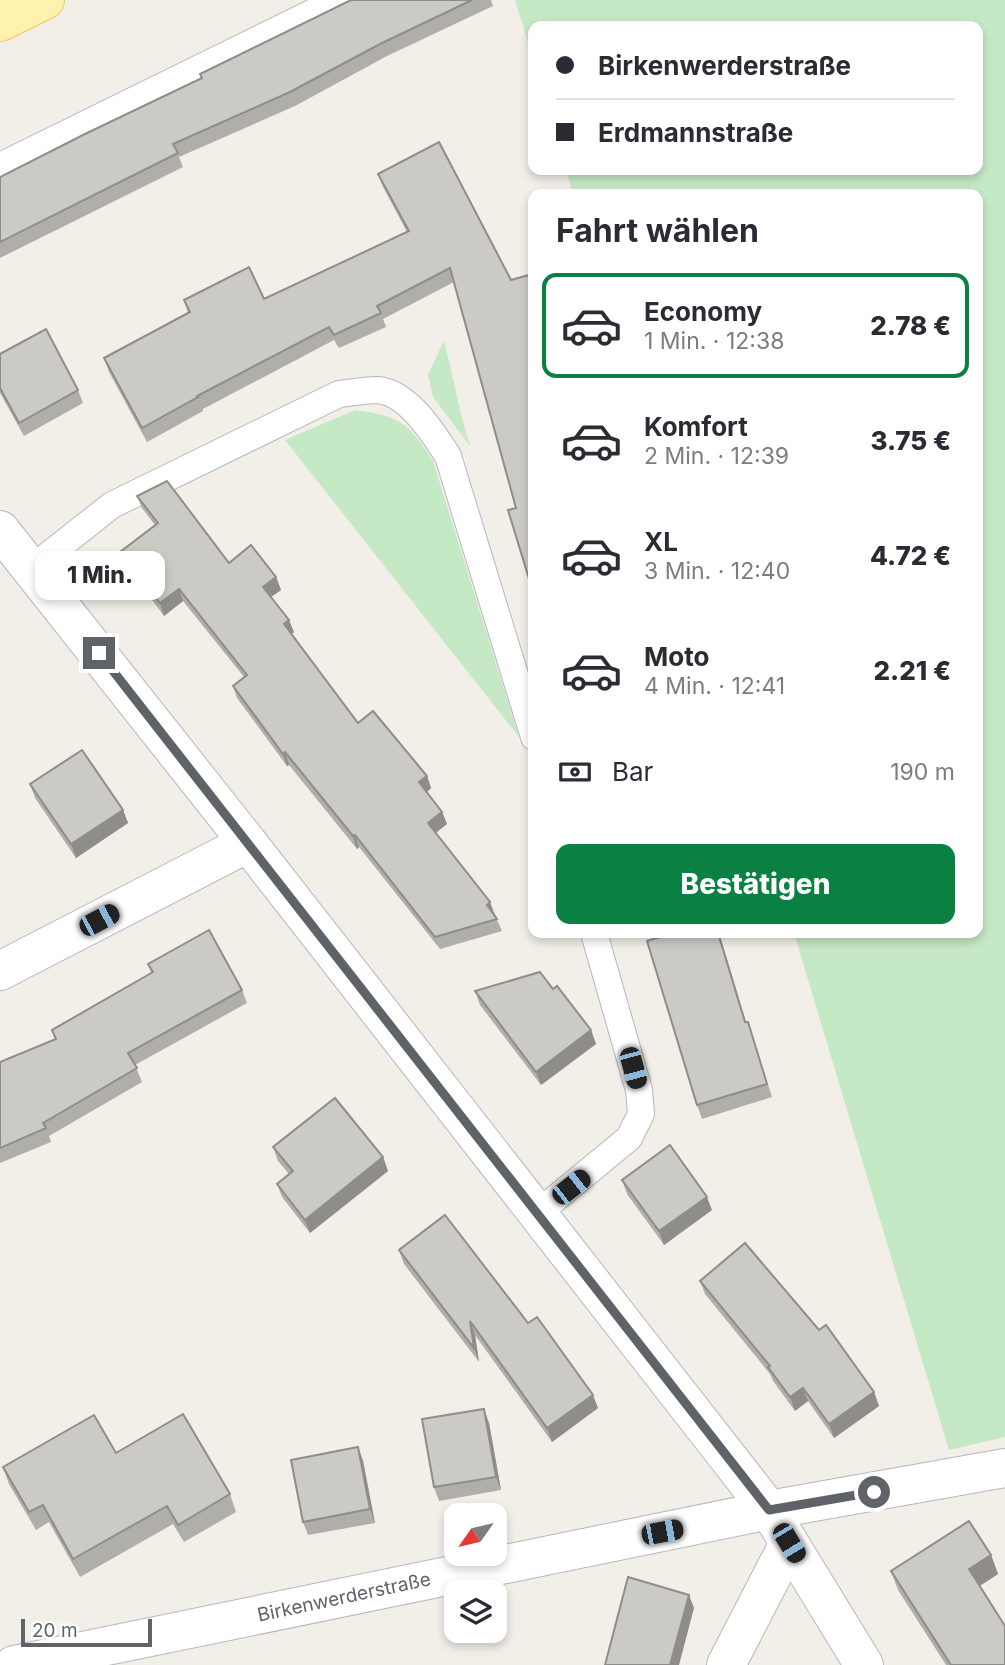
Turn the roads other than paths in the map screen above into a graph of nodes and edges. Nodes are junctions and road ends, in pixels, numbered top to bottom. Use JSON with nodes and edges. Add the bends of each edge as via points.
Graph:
{"nodes":[{"id":1,"x":338,"y":0,"type":"edge"},
{"id":2,"x":40,"y":1,"type":"edge"},
{"id":3,"x":0,"y":22,"type":"edge"},
{"id":4,"x":0,"y":166,"type":"edge"},
{"id":5,"x":0,"y":530,"type":"edge"},
{"id":6,"x":32,"y":568,"type":"junction"},
{"id":7,"x":528,"y":717,"type":"edge"},
{"id":8,"x":248,"y":843,"type":"junction"},
{"id":9,"x":595,"y":938,"type":"edge"},
{"id":10,"x":0,"y":971,"type":"edge"},
{"id":11,"x":538,"y":1213,"type":"junction"},
{"id":12,"x":1005,"y":1468,"type":"edge"},
{"id":13,"x":769,"y":1510,"type":"junction"},
{"id":14,"x":789,"y":1543,"type":"junction"},
{"id":15,"x":14,"y":1665,"type":"edge"},
{"id":16,"x":726,"y":1665,"type":"edge"},
{"id":17,"x":864,"y":1665,"type":"edge"}],
"edges":[{"from":1,"to":4,"type":"lane"},
{"from":2,"to":3,"type":"main road"},
{"from":5,"to":6,"type":"street"},
{"from":6,"to":7,"type":"lane","via":[[113,505],[339,394],[380,390],[409,404],[448,456]]},
{"from":6,"to":8,"type":"street"},
{"from":8,"to":10,"type":"street"},
{"from":8,"to":11,"type":"street"},
{"from":9,"to":11,"type":"lane","via":[[639,1090],[641,1114],[629,1138]]},
{"from":11,"to":13,"type":"street"},
{"from":12,"to":13,"type":"street","name":"Birkenwerderstraße"},
{"from":13,"to":14,"type":"street"},
{"from":13,"to":15,"type":"street","name":"Birkenwerderstraße"},
{"from":14,"to":16,"type":"street"},
{"from":14,"to":17,"type":"street"}]}
